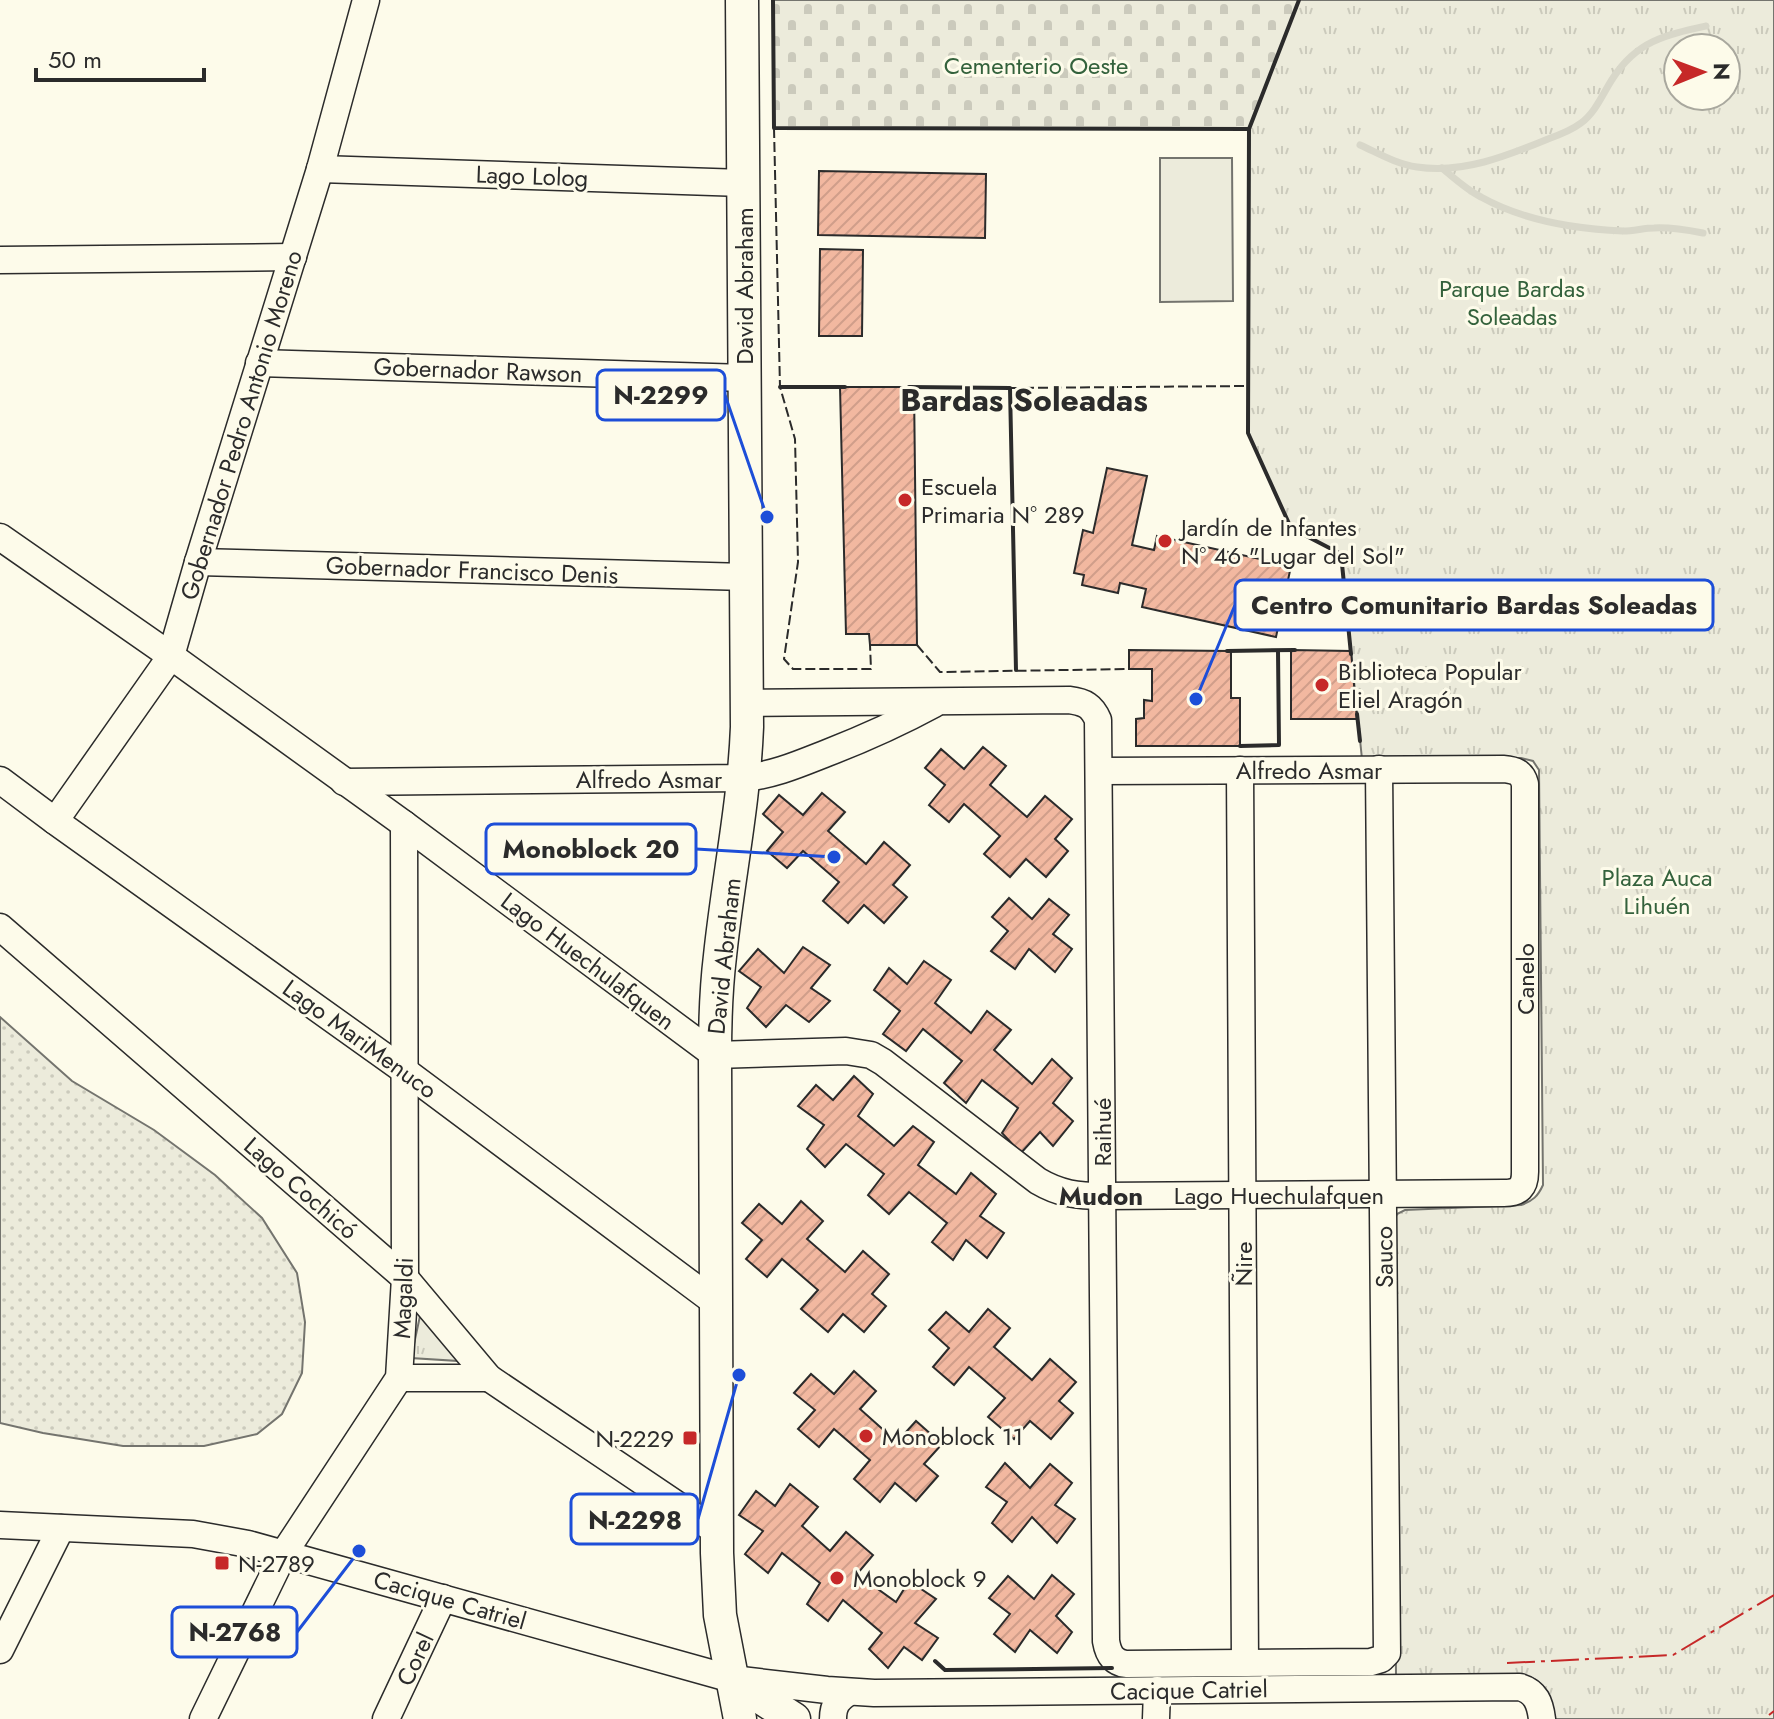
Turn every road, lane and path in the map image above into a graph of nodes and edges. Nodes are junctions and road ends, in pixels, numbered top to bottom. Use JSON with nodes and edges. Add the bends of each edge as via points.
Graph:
{"nodes":[{"id":1,"x":366,"y":0,"type":"edge"},
{"id":2,"x":742,"y":0,"type":"edge"},
{"id":3,"x":320,"y":169,"type":"junction"},
{"id":4,"x":743,"y":183,"type":"junction"},
{"id":5,"x":293,"y":257,"type":"junction"},
{"id":6,"x":0,"y":260,"type":"edge"},
{"id":7,"x":259,"y":363,"type":"junction"},
{"id":8,"x":745,"y":378,"type":"junction"},
{"id":9,"x":0,"y":537,"type":"edge"},
{"id":10,"x":198,"y":562,"type":"junction"},
{"id":11,"x":746,"y":577,"type":"junction"},
{"id":12,"x":171,"y":656,"type":"junction"},
{"id":13,"x":938,"y":702,"type":"junction"},
{"id":14,"x":747,"y":703,"type":"junction"},
{"id":15,"x":1089,"y":705,"type":"joint"},
{"id":16,"x":1379,"y":769,"type":"junction"},
{"id":17,"x":1240,"y":770,"type":"junction"},
{"id":18,"x":1099,"y":771,"type":"junction"},
{"id":19,"x":1519,"y":772,"type":"joint"},
{"id":20,"x":744,"y":778,"type":"junction"},
{"id":21,"x":0,"y":780,"type":"edge"},
{"id":22,"x":344,"y":782,"type":"junction"},
{"id":23,"x":55,"y":821,"type":"junction"},
{"id":24,"x":404,"y":824,"type":"junction"},
{"id":25,"x":0,"y":927,"type":"edge"},
{"id":26,"x":715,"y":1055,"type":"junction"},
{"id":27,"x":405,"y":1071,"type":"junction"},
{"id":28,"x":1522,"y":1187,"type":"joint"},
{"id":29,"x":1383,"y":1194,"type":"junction"},
{"id":30,"x":1242,"y":1195,"type":"junction"},
{"id":31,"x":1103,"y":1196,"type":"junction"},
{"id":32,"x":405,"y":1278,"type":"junction"},
{"id":33,"x":716,"y":1303,"type":"junction"},
{"id":34,"x":399,"y":1378,"type":"junction"},
{"id":35,"x":489,"y":1378,"type":"junction"},
{"id":36,"x":0,"y":1525,"type":"edge"},
{"id":37,"x":61,"y":1528,"type":"junction"},
{"id":38,"x":716,"y":1531,"type":"junction"},
{"id":39,"x":284,"y":1553,"type":"junction"},
{"id":40,"x":443,"y":1598,"type":"junction"},
{"id":41,"x":0,"y":1650,"type":"edge"},
{"id":42,"x":1245,"y":1663,"type":"junction"},
{"id":43,"x":732,"y":1679,"type":"junction"},
{"id":44,"x":1157,"y":1690,"type":"junction"},
{"id":45,"x":849,"y":1692,"type":"junction"},
{"id":46,"x":203,"y":1719,"type":"edge"},
{"id":47,"x":386,"y":1719,"type":"edge"},
{"id":48,"x":740,"y":1719,"type":"edge"},
{"id":49,"x":794,"y":1719,"type":"edge"},
{"id":50,"x":833,"y":1719,"type":"edge"},
{"id":51,"x":1156,"y":1719,"type":"edge"},
{"id":52,"x":1542,"y":1719,"type":"edge"}],
"edges":[{"from":1,"to":3,"type":"street","name":"Gobernador Pedro Antonio Moreno"},
{"from":2,"to":4,"type":"main road","name":"David Abraham"},
{"from":3,"to":4,"type":"street","name":"Lago Lolog"},
{"from":3,"to":5,"type":"street","name":"Gobernador Pedro Antonio Moreno"},
{"from":4,"to":8,"type":"main road","name":"David Abraham"},
{"from":5,"to":6,"type":"street"},
{"from":5,"to":7,"type":"street","name":"Gobernador Pedro Antonio Moreno"},
{"from":7,"to":8,"type":"street","name":"Gobernador Rawson"},
{"from":7,"to":10,"type":"street","name":"Gobernador Pedro Antonio Moreno"},
{"from":8,"to":11,"type":"main road","name":"David Abraham"},
{"from":9,"to":12,"type":"street","name":"Lago Huechulafquen"},
{"from":10,"to":11,"type":"street","name":"Gobernador Francisco Denis"},
{"from":10,"to":12,"type":"street","name":"Gobernador Pedro Antonio Moreno"},
{"from":11,"to":14,"type":"main road","name":"David Abraham"},
{"from":12,"to":22,"type":"street","name":"Lago Huechulafquen"},
{"from":12,"to":23,"type":"street","name":"Gobernador Pedro Antonio Moreno"},
{"from":13,"to":14,"type":"street","name":"Alfredo Asmar"},
{"from":13,"to":15,"type":"street","name":"Alfredo Asmar","via":[[1069,700]]},
{"from":13,"to":20,"type":"street","name":"Alfredo Asmar","via":[[783,770]]},
{"from":14,"to":20,"type":"main road","name":"David Abraham"},
{"from":15,"to":18,"type":"street","name":"Raihué","via":[[1098,720]]},
{"from":16,"to":17,"type":"street","name":"Alfredo Asmar"},
{"from":16,"to":19,"type":"street","name":"Alfredo Asmar"},
{"from":16,"to":29,"type":"street","name":"Sauco"},
{"from":17,"to":18,"type":"street","name":"Alfredo Asmar"},
{"from":17,"to":30,"type":"street","name":"Ñire"},
{"from":18,"to":31,"type":"street","name":"Raihué"},
{"from":19,"to":28,"type":"street","name":"Canelo","via":[[1525,784]]},
{"from":20,"to":22,"type":"street","name":"Alfredo Asmar"},
{"from":20,"to":26,"type":"main road","name":"David Abraham","via":[[720,954]]},
{"from":21,"to":23,"type":"street","name":"Lago MariMenuco"},
{"from":22,"to":24,"type":"street","name":"Lago Huechulafquen"},
{"from":23,"to":27,"type":"street","name":"Lago MariMenuco"},
{"from":24,"to":26,"type":"street","name":"Lago Huechulafquen"},
{"from":24,"to":27,"type":"street","name":"Magaldi"},
{"from":25,"to":32,"type":"street","name":"Lago Cochicó"},
{"from":26,"to":31,"type":"street","name":"Lago Huechulafquen","via":[[871,1055],[1038,1181],[1068,1194]]},
{"from":26,"to":33,"type":"main road","name":"David Abraham"},
{"from":27,"to":32,"type":"street","name":"Magaldi"},
{"from":27,"to":33,"type":"street","name":"Lago MariMenuco"},
{"from":28,"to":29,"type":"street","name":"Lago Huechulafquen","via":[[1512,1193]]},
{"from":29,"to":30,"type":"street","name":"Lago Huechulafquen"},
{"from":29,"to":42,"type":"street","name":"Sauco","via":[[1387,1653],[1371,1662]]},
{"from":30,"to":31,"type":"street","name":"Lago Huechulafquen"},
{"from":30,"to":42,"type":"street","name":"Ñire"},
{"from":31,"to":42,"type":"street","name":"Raihué","via":[[1109,1653],[1126,1664]]},
{"from":32,"to":34,"type":"street","name":"Magaldi"},
{"from":32,"to":35,"type":"street","name":"Lago Cochicó"},
{"from":33,"to":38,"type":"main road","name":"David Abraham"},
{"from":34,"to":35,"type":"street"},
{"from":34,"to":39,"type":"street","name":"Magaldi"},
{"from":35,"to":38,"type":"street","name":"Lago Cochicó"},
{"from":36,"to":37,"type":"street","name":"Cacique Catriel"},
{"from":37,"to":39,"type":"street","name":"Cacique Catriel","via":[[193,1534]]},
{"from":37,"to":41,"type":"street"},
{"from":38,"to":43,"type":"main road","name":"David Abraham","via":[[720,1615]]},
{"from":39,"to":40,"type":"street","name":"Cacique Catriel"},
{"from":39,"to":46,"type":"street","name":"Magaldi"},
{"from":40,"to":43,"type":"street","name":"Cacique Catriel"},
{"from":40,"to":47,"type":"street","name":"Corel"},
{"from":43,"to":45,"type":"street","name":"Cacique Catriel"},
{"from":43,"to":48,"type":"main road","name":"David Abraham"},
{"from":43,"to":49,"type":"main road"},
{"from":44,"to":45,"type":"street","name":"Cacique Catriel"},
{"from":44,"to":51,"type":"street"},
{"from":44,"to":52,"type":"street","name":"Cacique Catriel","via":[[1520,1687],[1534,1694]]},
{"from":45,"to":50,"type":"street","via":[[836,1703]]}]}
